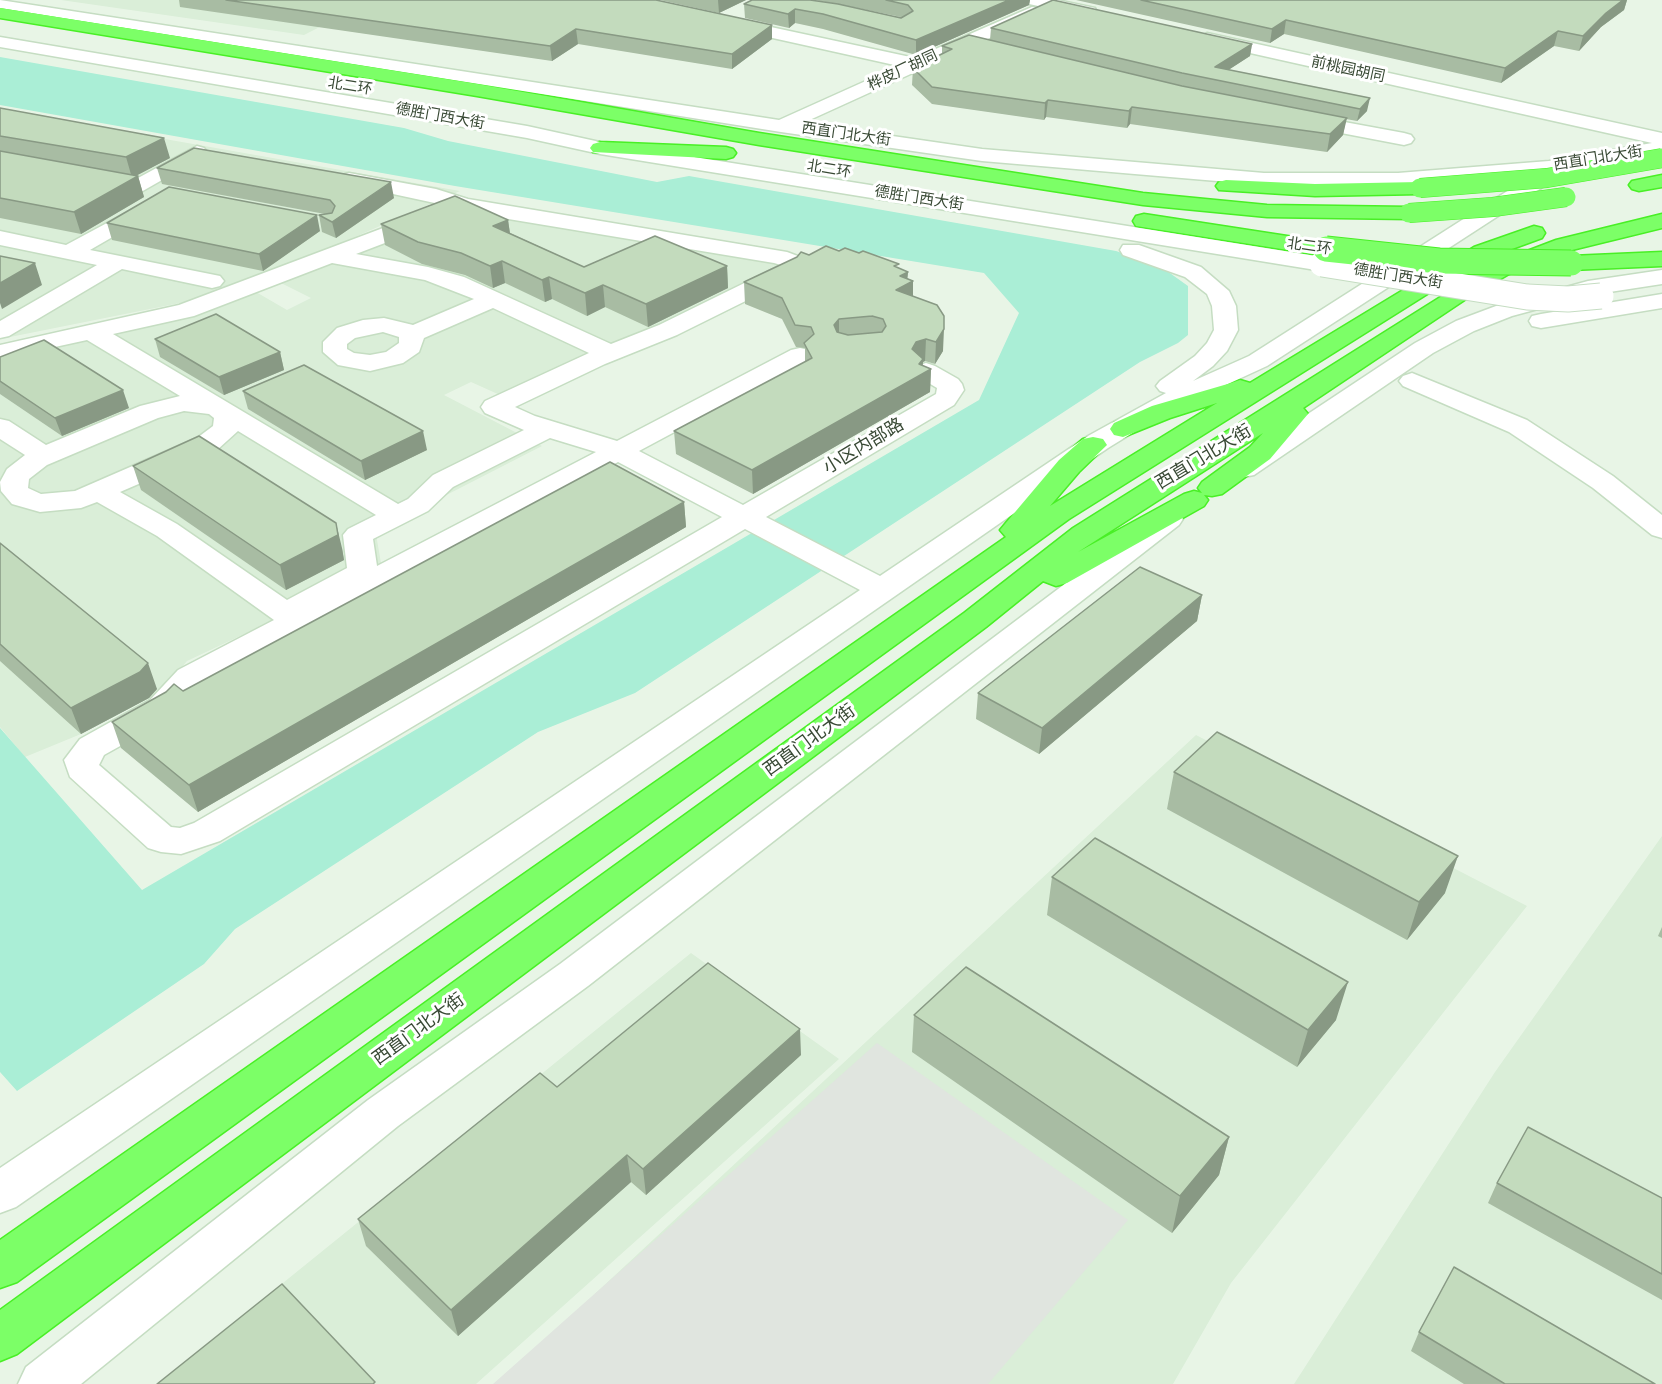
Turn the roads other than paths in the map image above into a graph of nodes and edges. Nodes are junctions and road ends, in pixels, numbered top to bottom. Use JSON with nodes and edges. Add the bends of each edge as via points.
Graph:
{"nodes":[{"id":1,"x":1048,"y":1,"type":"edge"},
{"id":2,"x":0,"y":3,"type":"edge"},
{"id":3,"x":742,"y":11,"type":"dead end"},
{"id":4,"x":0,"y":13,"type":"edge"},
{"id":5,"x":1108,"y":17,"type":"edge"},
{"id":6,"x":124,"y":22,"type":"junction"},
{"id":7,"x":0,"y":29,"type":"edge"},
{"id":8,"x":1189,"y":34,"type":"edge"},
{"id":9,"x":0,"y":42,"type":"edge"},
{"id":10,"x":966,"y":42,"type":"junction"},
{"id":11,"x":205,"y":46,"type":"junction"},
{"id":12,"x":1000,"y":50,"type":"edge"},
{"id":13,"x":917,"y":64,"type":"junction"},
{"id":14,"x":330,"y":67,"type":"junction"},
{"id":15,"x":483,"y":78,"type":"junction"},
{"id":16,"x":1285,"y":117,"type":"edge"},
{"id":17,"x":781,"y":126,"type":"junction"},
{"id":18,"x":1404,"y":139,"type":"dead end"},
{"id":19,"x":1662,"y":139,"type":"edge"},
{"id":20,"x":759,"y":140,"type":"junction"},
{"id":21,"x":1662,"y":147,"type":"edge"},
{"id":22,"x":600,"y":148,"type":"junction"},
{"id":23,"x":726,"y":153,"type":"junction"},
{"id":24,"x":220,"y":156,"type":"edge"},
{"id":25,"x":1662,"y":158,"type":"edge"},
{"id":26,"x":677,"y":160,"type":"junction"},
{"id":27,"x":1561,"y":166,"type":"junction"},
{"id":28,"x":333,"y":176,"type":"edge"},
{"id":29,"x":1662,"y":181,"type":"edge"},
{"id":30,"x":111,"y":184,"type":"edge"},
{"id":31,"x":1629,"y":187,"type":"dead end"},
{"id":32,"x":134,"y":188,"type":"junction"},
{"id":33,"x":1589,"y":193,"type":"dead end"},
{"id":34,"x":1662,"y":204,"type":"edge"},
{"id":35,"x":464,"y":205,"type":"junction"},
{"id":36,"x":1662,"y":221,"type":"edge"},
{"id":37,"x":0,"y":238,"type":"edge"},
{"id":38,"x":70,"y":252,"type":"junction"},
{"id":39,"x":330,"y":256,"type":"junction"},
{"id":40,"x":1324,"y":257,"type":"junction"},
{"id":41,"x":1662,"y":259,"type":"edge"},
{"id":42,"x":118,"y":262,"type":"junction"},
{"id":43,"x":1662,"y":277,"type":"edge"},
{"id":44,"x":212,"y":282,"type":"dead end"},
{"id":45,"x":1662,"y":288,"type":"edge"},
{"id":46,"x":487,"y":295,"type":"junction"},
{"id":47,"x":1662,"y":301,"type":"edge"},
{"id":48,"x":405,"y":331,"type":"junction"},
{"id":49,"x":93,"y":333,"type":"junction"},
{"id":50,"x":1,"y":336,"type":"edge"},
{"id":51,"x":609,"y":353,"type":"junction"},
{"id":52,"x":800,"y":355,"type":"edge"},
{"id":53,"x":926,"y":371,"type":"edge"},
{"id":54,"x":1284,"y":374,"type":"junction"},
{"id":55,"x":1328,"y":381,"type":"junction"},
{"id":56,"x":1412,"y":381,"type":"junction"},
{"id":57,"x":231,"y":404,"type":"junction"},
{"id":58,"x":0,"y":426,"type":"edge"},
{"id":59,"x":548,"y":429,"type":"junction"},
{"id":60,"x":1123,"y":429,"type":"junction"},
{"id":61,"x":1093,"y":445,"type":"junction"},
{"id":62,"x":1277,"y":448,"type":"junction"},
{"id":63,"x":618,"y":451,"type":"junction"},
{"id":64,"x":44,"y":456,"type":"junction"},
{"id":65,"x":99,"y":492,"type":"junction"},
{"id":66,"x":1203,"y":494,"type":"junction"},
{"id":67,"x":397,"y":516,"type":"junction"},
{"id":68,"x":745,"y":518,"type":"junction"},
{"id":69,"x":1662,"y":529,"type":"edge"},
{"id":70,"x":967,"y":577,"type":"junction"},
{"id":71,"x":882,"y":589,"type":"junction"},
{"id":72,"x":975,"y":620,"type":"junction"},
{"id":73,"x":0,"y":1193,"type":"edge"},
{"id":74,"x":0,"y":1267,"type":"edge"},
{"id":75,"x":0,"y":1338,"type":"edge"},
{"id":76,"x":43,"y":1384,"type":"edge"}],
"edges":[{"from":1,"to":5,"type":"street"},
{"from":1,"to":10,"type":"street","name":"桦皮厂胡同"},
{"from":2,"to":6,"type":"street"},
{"from":3,"to":13,"type":"street","via":[[716,20]]},
{"from":4,"to":11,"type":"highway","name":"北二环"},
{"from":6,"to":11,"type":"highway"},
{"from":6,"to":15,"type":"street"},
{"from":7,"to":23,"type":"highway","name":"北二环"},
{"from":8,"to":19,"type":"street","name":"前桃园胡同"},
{"from":9,"to":22,"type":"street","name":"德胜门西大街","via":[[516,130]]},
{"from":10,"to":12,"type":"street"},
{"from":10,"to":13,"type":"street","name":"桦皮厂胡同"},
{"from":11,"to":14,"type":"highway","name":"北二环"},
{"from":13,"to":17,"type":"street","name":"桦皮厂胡同"},
{"from":14,"to":15,"type":"highway"},
{"from":14,"to":20,"type":"highway","name":"北二环"},
{"from":15,"to":17,"type":"street"},
{"from":16,"to":18,"type":"street"},
{"from":17,"to":27,"type":"street","name":"西直门北大街","via":[[1032,160],[1243,178],[1398,179]]},
{"from":20,"to":25,"type":"highway","bridge":true,"via":[[826,141],[953,161],[1181,184],[1315,190],[1420,188],[1547,178]]},
{"from":20,"to":33,"type":"highway","name":"北二环","bridge":true,"via":[[1190,205],[1296,213],[1409,213],[1493,207]]},
{"from":21,"to":27,"type":"street","name":"西直门北大街"},
{"from":22,"to":23,"type":"highway"},
{"from":22,"to":26,"type":"street","name":"德胜门西大街"},
{"from":23,"to":40,"type":"highway","name":"北二环"},
{"from":24,"to":32,"type":"street","via":[[198,152]]},
{"from":26,"to":40,"type":"street","name":"德胜门西大街"},
{"from":26,"to":61,"type":"street","via":[[682,168],[700,176],[1125,248],[1174,264],[1203,279],[1217,291],[1225,310],[1226,330],[1218,346],[1204,361],[1125,417]]},
{"from":27,"to":60,"type":"street","via":[[1258,361],[1166,402]]},
{"from":28,"to":35,"type":"street","via":[[436,195]]},
{"from":29,"to":31,"type":"highway"},
{"from":30,"to":32,"type":"street"},
{"from":32,"to":38,"type":"street","via":[[169,194]]},
{"from":34,"to":54,"type":"highway","name":"西直门北大街","via":[[1556,226],[1482,252]]},
{"from":35,"to":39,"type":"street"},
{"from":35,"to":51,"type":"street","via":[[779,257],[795,264],[671,329]]},
{"from":36,"to":55,"type":"highway","name":"西直门北大街","via":[[1564,245],[1501,269]]},
{"from":37,"to":38,"type":"street"},
{"from":38,"to":42,"type":"street"},
{"from":39,"to":46,"type":"street","via":[[437,276]]},
{"from":39,"to":49,"type":"street","via":[[186,311]]},
{"from":40,"to":41,"type":"highway","name":"北二环","bridge":true,"via":[[1571,264]]},
{"from":40,"to":45,"type":"street","name":"德胜门西大街","bridge":true,"via":[[1527,297],[1562,299]]},
{"from":42,"to":44,"type":"street"},
{"from":42,"to":50,"type":"street"},
{"from":43,"to":62,"type":"street","name":"西直门北大街","via":[[1588,288],[1465,326],[1424,348]]},
{"from":46,"to":48,"type":"street"},
{"from":46,"to":51,"type":"street"},
{"from":47,"to":56,"type":"street","via":[[1555,317],[1505,332],[1458,350]]},
{"from":48,"to":48,"type":"street","via":[[370,326],[346,333],[334,346],[330,362],[367,363],[394,358],[413,342]]},
{"from":49,"to":50,"type":"street"},
{"from":49,"to":57,"type":"street"},
{"from":51,"to":59,"type":"street","via":[[494,407]]},
{"from":52,"to":63,"type":"street"},
{"from":53,"to":68,"type":"street","name":"小区内部路","via":[[948,383],[948,396]]},
{"from":54,"to":60,"type":"highway","via":[[1161,412]]},
{"from":54,"to":70,"type":"highway","name":"西直门北大街","via":[[1087,495]]},
{"from":55,"to":66,"type":"highway","via":[[1271,443]]},
{"from":55,"to":72,"type":"highway","name":"西直门北大街","via":[[1083,534]]},
{"from":56,"to":62,"type":"street","via":[[1349,423]]},
{"from":56,"to":69,"type":"street","via":[[1518,426],[1603,482]]},
{"from":57,"to":64,"type":"street","via":[[164,407]]},
{"from":57,"to":65,"type":"street","via":[[228,425],[214,441]]},
{"from":57,"to":67,"type":"street"},
{"from":58,"to":64,"type":"street"},
{"from":59,"to":63,"type":"street"},
{"from":59,"to":67,"type":"street","via":[[443,482]]},
{"from":60,"to":61,"type":"street"},
{"from":61,"to":70,"type":"highway","via":[[1059,477],[1001,546]]},
{"from":61,"to":71,"type":"street"},
{"from":62,"to":66,"type":"street","name":"西直门北大街"},
{"from":63,"to":68,"type":"street"},
{"from":63,"to":68,"type":"street","via":[[190,677],[162,708],[92,747],[82,758],[81,766],[158,837],[173,842],[190,839],[219,826]]},
{"from":64,"to":65,"type":"street","via":[[26,465],[15,477],[14,489],[19,496],[40,503],[57,503]]},
{"from":65,"to":67,"type":"street","via":[[168,530],[285,613],[363,572],[358,536]]},
{"from":66,"to":72,"type":"highway"},
{"from":66,"to":76,"type":"street","name":"西直门北大街","via":[[574,975],[383,1113]]},
{"from":68,"to":71,"type":"street"},
{"from":70,"to":74,"type":"highway","name":"西直门北大街"},
{"from":71,"to":73,"type":"street"},
{"from":72,"to":75,"type":"highway","name":"西直门北大街"}]}
